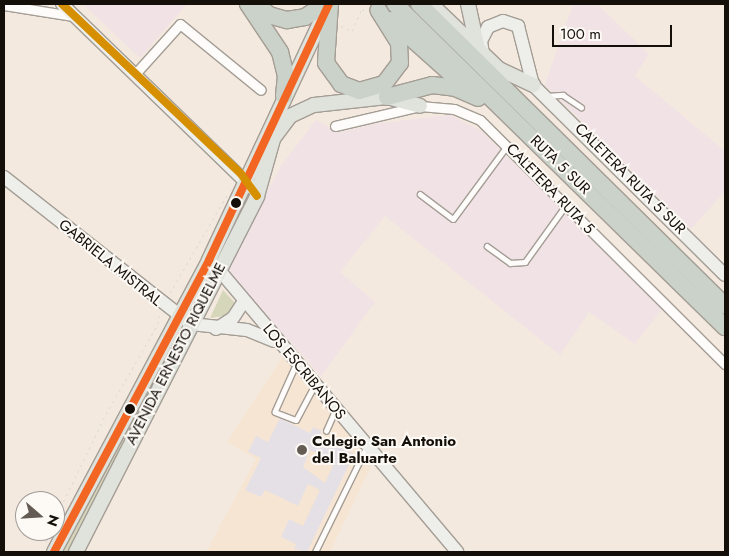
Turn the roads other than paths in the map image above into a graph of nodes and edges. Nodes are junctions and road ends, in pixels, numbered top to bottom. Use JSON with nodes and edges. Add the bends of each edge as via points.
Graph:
{"nodes":[{"id":1,"x":248,"y":4,"type":"edge"},
{"id":2,"x":256,"y":4,"type":"edge"},
{"id":3,"x":325,"y":4,"type":"edge"},
{"id":4,"x":330,"y":4,"type":"edge"},
{"id":5,"x":419,"y":4,"type":"edge"},
{"id":6,"x":431,"y":4,"type":"edge"},
{"id":7,"x":468,"y":4,"type":"edge"},
{"id":8,"x":4,"y":5,"type":"edge"},
{"id":9,"x":396,"y":5,"type":"edge"},
{"id":10,"x":375,"y":7,"type":"edge"},
{"id":11,"x":67,"y":8,"type":"edge"},
{"id":12,"x":412,"y":37,"type":"junction"},
{"id":13,"x":483,"y":54,"type":"junction"},
{"id":14,"x":499,"y":69,"type":"junction"},
{"id":15,"x":135,"y":74,"type":"junction"},
{"id":16,"x":533,"y":85,"type":"junction"},
{"id":17,"x":261,"y":90,"type":"dead end"},
{"id":18,"x":284,"y":96,"type":"junction"},
{"id":19,"x":547,"y":96,"type":"junction"},
{"id":20,"x":386,"y":97,"type":"junction"},
{"id":21,"x":478,"y":98,"type":"junction"},
{"id":22,"x":420,"y":106,"type":"junction"},
{"id":23,"x":581,"y":107,"type":"dead end"},
{"id":24,"x":335,"y":126,"type":"dead end"},
{"id":25,"x":527,"y":132,"type":"junction"},
{"id":26,"x":272,"y":141,"type":"junction"},
{"id":27,"x":507,"y":145,"type":"junction"},
{"id":28,"x":4,"y":177,"type":"edge"},
{"id":29,"x":247,"y":182,"type":"junction"},
{"id":30,"x":420,"y":194,"type":"dead end"},
{"id":31,"x":257,"y":196,"type":"junction"},
{"id":32,"x":566,"y":205,"type":"junction"},
{"id":33,"x":487,"y":246,"type":"dead end"},
{"id":34,"x":214,"y":265,"type":"junction"},
{"id":35,"x":692,"y":274,"type":"junction"},
{"id":36,"x":725,"y":274,"type":"edge"},
{"id":37,"x":244,"y":301,"type":"junction"},
{"id":38,"x":725,"y":306,"type":"edge"},
{"id":39,"x":178,"y":316,"type":"junction"},
{"id":40,"x":191,"y":324,"type":"junction"},
{"id":41,"x":725,"y":327,"type":"edge"},
{"id":42,"x":216,"y":329,"type":"junction"},
{"id":43,"x":282,"y":347,"type":"junction"},
{"id":44,"x":725,"y":364,"type":"edge"},
{"id":45,"x":296,"y":365,"type":"junction"},
{"id":46,"x":314,"y":386,"type":"junction"},
{"id":47,"x":336,"y":410,"type":"junction"},
{"id":48,"x":326,"y":431,"type":"dead end"},
{"id":49,"x":366,"y":447,"type":"junction"},
{"id":50,"x":49,"y":549,"type":"edge"},
{"id":51,"x":76,"y":552,"type":"edge"},
{"id":52,"x":315,"y":552,"type":"edge"},
{"id":53,"x":457,"y":552,"type":"edge"}],
"edges":[{"from":1,"to":18,"type":"highway","via":[[280,52],[286,76]]},
{"from":2,"to":3,"type":"highway","via":[[269,15],[294,20]]},
{"from":4,"to":10,"type":"highway","via":[[326,63],[341,84],[359,91],[384,84],[400,63],[399,43]]},
{"from":4,"to":18,"type":"main road","name":"AVENIDA ERNESTO RIQUELME"},
{"from":5,"to":35,"type":"highway","name":"RUTA 5 SUR"},
{"from":6,"to":13,"type":"main road"},
{"from":7,"to":13,"type":"main road","via":[[470,28]]},
{"from":8,"to":11,"type":"street"},
{"from":9,"to":12,"type":"lane"},
{"from":9,"to":25,"type":"highway","name":"RUTA 5 SUR"},
{"from":10,"to":12,"type":"highway"},
{"from":11,"to":15,"type":"main road"},
{"from":12,"to":21,"type":"highway"},
{"from":13,"to":14,"type":"main road"},
{"from":13,"to":16,"type":"main road","via":[[481,41],[488,27],[503,21],[515,24],[523,33]]},
{"from":14,"to":16,"type":"main road"},
{"from":14,"to":35,"type":"highway"},
{"from":15,"to":17,"type":"street","via":[[180,24]]},
{"from":15,"to":29,"type":"main road"},
{"from":16,"to":19,"type":"main road","name":"CALETERA RUTA 5 SUR"},
{"from":18,"to":26,"type":"main road","name":"AVENIDA ERNESTO RIQUELME"},
{"from":18,"to":29,"type":"main road","name":"AVENIDA ERNESTO RIQUELME"},
{"from":19,"to":23,"type":"lane","via":[[562,94]]},
{"from":19,"to":36,"type":"main road","name":"CALETERA RUTA 5 SUR"},
{"from":20,"to":21,"type":"highway","via":[[432,85],[456,88]]},
{"from":20,"to":22,"type":"main road"},
{"from":20,"to":26,"type":"main road","via":[[308,106],[285,122]]},
{"from":21,"to":25,"type":"highway"},
{"from":22,"to":24,"type":"street","name":"CALETERA RUTA 5"},
{"from":22,"to":27,"type":"street","name":"CALETERA RUTA 5","via":[[472,116]]},
{"from":25,"to":41,"type":"highway","name":"RUTA 5 SUR"},
{"from":26,"to":31,"type":"main road","name":"AVENIDA ERNESTO RIQUELME"},
{"from":27,"to":30,"type":"lane","via":[[453,219]]},
{"from":27,"to":32,"type":"street","name":"CALETERA RUTA 5"},
{"from":28,"to":39,"type":"main road","name":"GABRIELA MISTRAL"},
{"from":29,"to":31,"type":"main road"},
{"from":29,"to":34,"type":"main road","name":"AVENIDA ERNESTO RIQUELME"},
{"from":31,"to":34,"type":"main road","name":"AVENIDA ERNESTO RIQUELME"},
{"from":32,"to":33,"type":"lane","via":[[525,262],[510,263]]},
{"from":32,"to":44,"type":"street","name":"CALETERA RUTA 5"},
{"from":34,"to":37,"type":"main road","name":"LOS ESCRIBANOS"},
{"from":34,"to":39,"type":"main road","name":"AVENIDA ERNESTO RIQUELME"},
{"from":34,"to":40,"type":"main road","name":"AVENIDA ERNESTO RIQUELME"},
{"from":35,"to":38,"type":"highway","name":"RUTA 5 SUR"},
{"from":37,"to":42,"type":"main road","via":[[233,318]]},
{"from":37,"to":43,"type":"main road","name":"LOS ESCRIBANOS"},
{"from":39,"to":40,"type":"main road","name":"GABRIELA MISTRAL"},
{"from":39,"to":50,"type":"main road","name":"AVENIDA ERNESTO RIQUELME"},
{"from":40,"to":42,"type":"main road","name":"GABRIELA MISTRAL"},
{"from":40,"to":51,"type":"main road","name":"AVENIDA ERNESTO RIQUELME"},
{"from":42,"to":43,"type":"main road","name":"GABRIELA MISTRAL","via":[[256,332]]},
{"from":43,"to":45,"type":"main road","name":"LOS ESCRIBANOS"},
{"from":45,"to":46,"type":"main road","name":"LOS ESCRIBANOS"},
{"from":45,"to":46,"type":"lane","via":[[275,412],[296,420]]},
{"from":46,"to":47,"type":"main road","name":"LOS ESCRIBANOS"},
{"from":47,"to":48,"type":"lane"},
{"from":47,"to":49,"type":"main road","name":"LOS ESCRIBANOS"},
{"from":49,"to":52,"type":"lane"},
{"from":49,"to":53,"type":"main road","name":"LOS ESCRIBANOS"}]}
